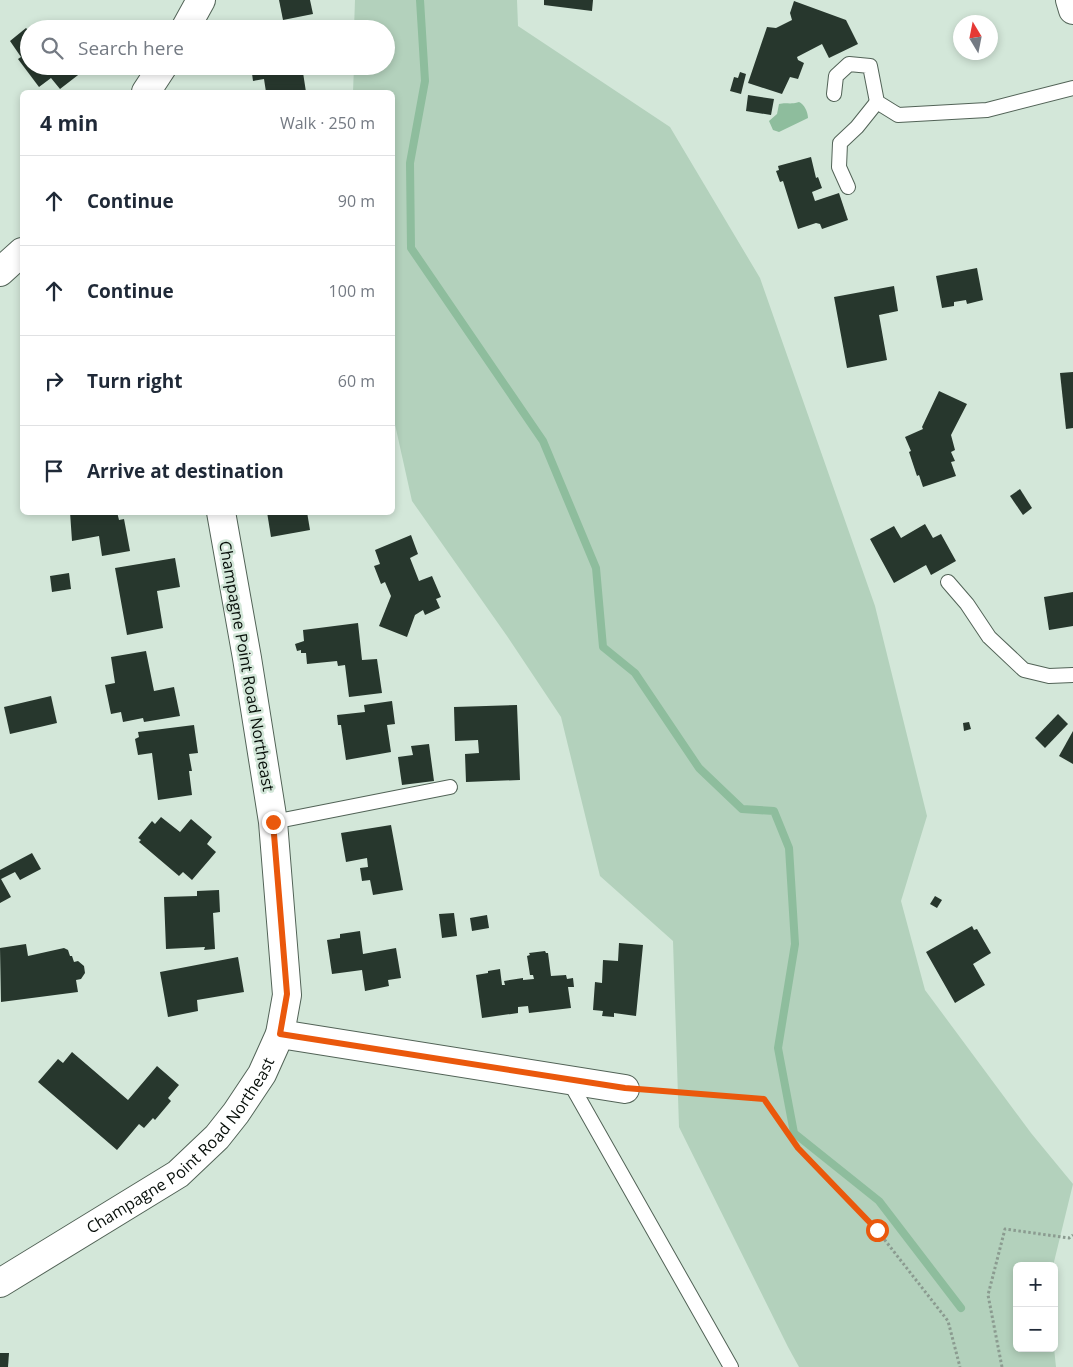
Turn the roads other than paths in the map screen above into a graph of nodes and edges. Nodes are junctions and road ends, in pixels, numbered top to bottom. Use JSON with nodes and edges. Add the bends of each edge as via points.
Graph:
{"nodes":[{"id":1,"x":201,"y":0,"type":"edge"},
{"id":2,"x":1070,"y":0,"type":"edge"},
{"id":3,"x":1073,"y":10,"type":"edge"},
{"id":4,"x":190,"y":20,"type":"edge"},
{"id":5,"x":157,"y":75,"type":"edge"},
{"id":6,"x":1073,"y":88,"type":"edge"},
{"id":7,"x":147,"y":90,"type":"edge"},
{"id":8,"x":834,"y":94,"type":"dead end"},
{"id":9,"x":877,"y":102,"type":"junction"},
{"id":10,"x":848,"y":187,"type":"dead end"},
{"id":11,"x":20,"y":254,"type":"edge"},
{"id":12,"x":0,"y":272,"type":"edge"},
{"id":13,"x":221,"y":515,"type":"edge"},
{"id":14,"x":948,"y":582,"type":"dead end"},
{"id":15,"x":1073,"y":675,"type":"edge"},
{"id":16,"x":450,"y":788,"type":"dead end"},
{"id":17,"x":273,"y":822,"type":"junction"},
{"id":18,"x":280,"y":1034,"type":"junction"},
{"id":19,"x":568,"y":1080,"type":"junction"},
{"id":20,"x":625,"y":1088,"type":"road end"},
{"id":21,"x":0,"y":1282,"type":"edge"},
{"id":22,"x":731,"y":1367,"type":"edge"}],
"edges":[{"from":1,"to":4,"type":"street"},
{"from":2,"to":3,"type":"street"},
{"from":5,"to":7,"type":"street"},
{"from":6,"to":9,"type":"lane","via":[[987,110],[898,115]]},
{"from":8,"to":9,"type":"lane","via":[[836,76],[849,64],[870,66]]},
{"from":9,"to":10,"type":"lane","via":[[840,143],[839,167]]},
{"from":11,"to":12,"type":"street"},
{"from":13,"to":17,"type":"street","name":"Champagne Point Road Northeast","via":[[248,658]]},
{"from":14,"to":15,"type":"lane","via":[[989,637],[1024,670],[1049,676]]},
{"from":16,"to":17,"type":"lane"},
{"from":17,"to":18,"type":"street","name":"Champagne Point Road Northeast","via":[[287,994]]},
{"from":18,"to":19,"type":"street"},
{"from":18,"to":21,"type":"street","name":"Champagne Point Road Northeast","via":[[262,1074],[236,1113],[217,1137],[178,1174]]},
{"from":19,"to":20,"type":"street"},
{"from":19,"to":22,"type":"lane"}]}
